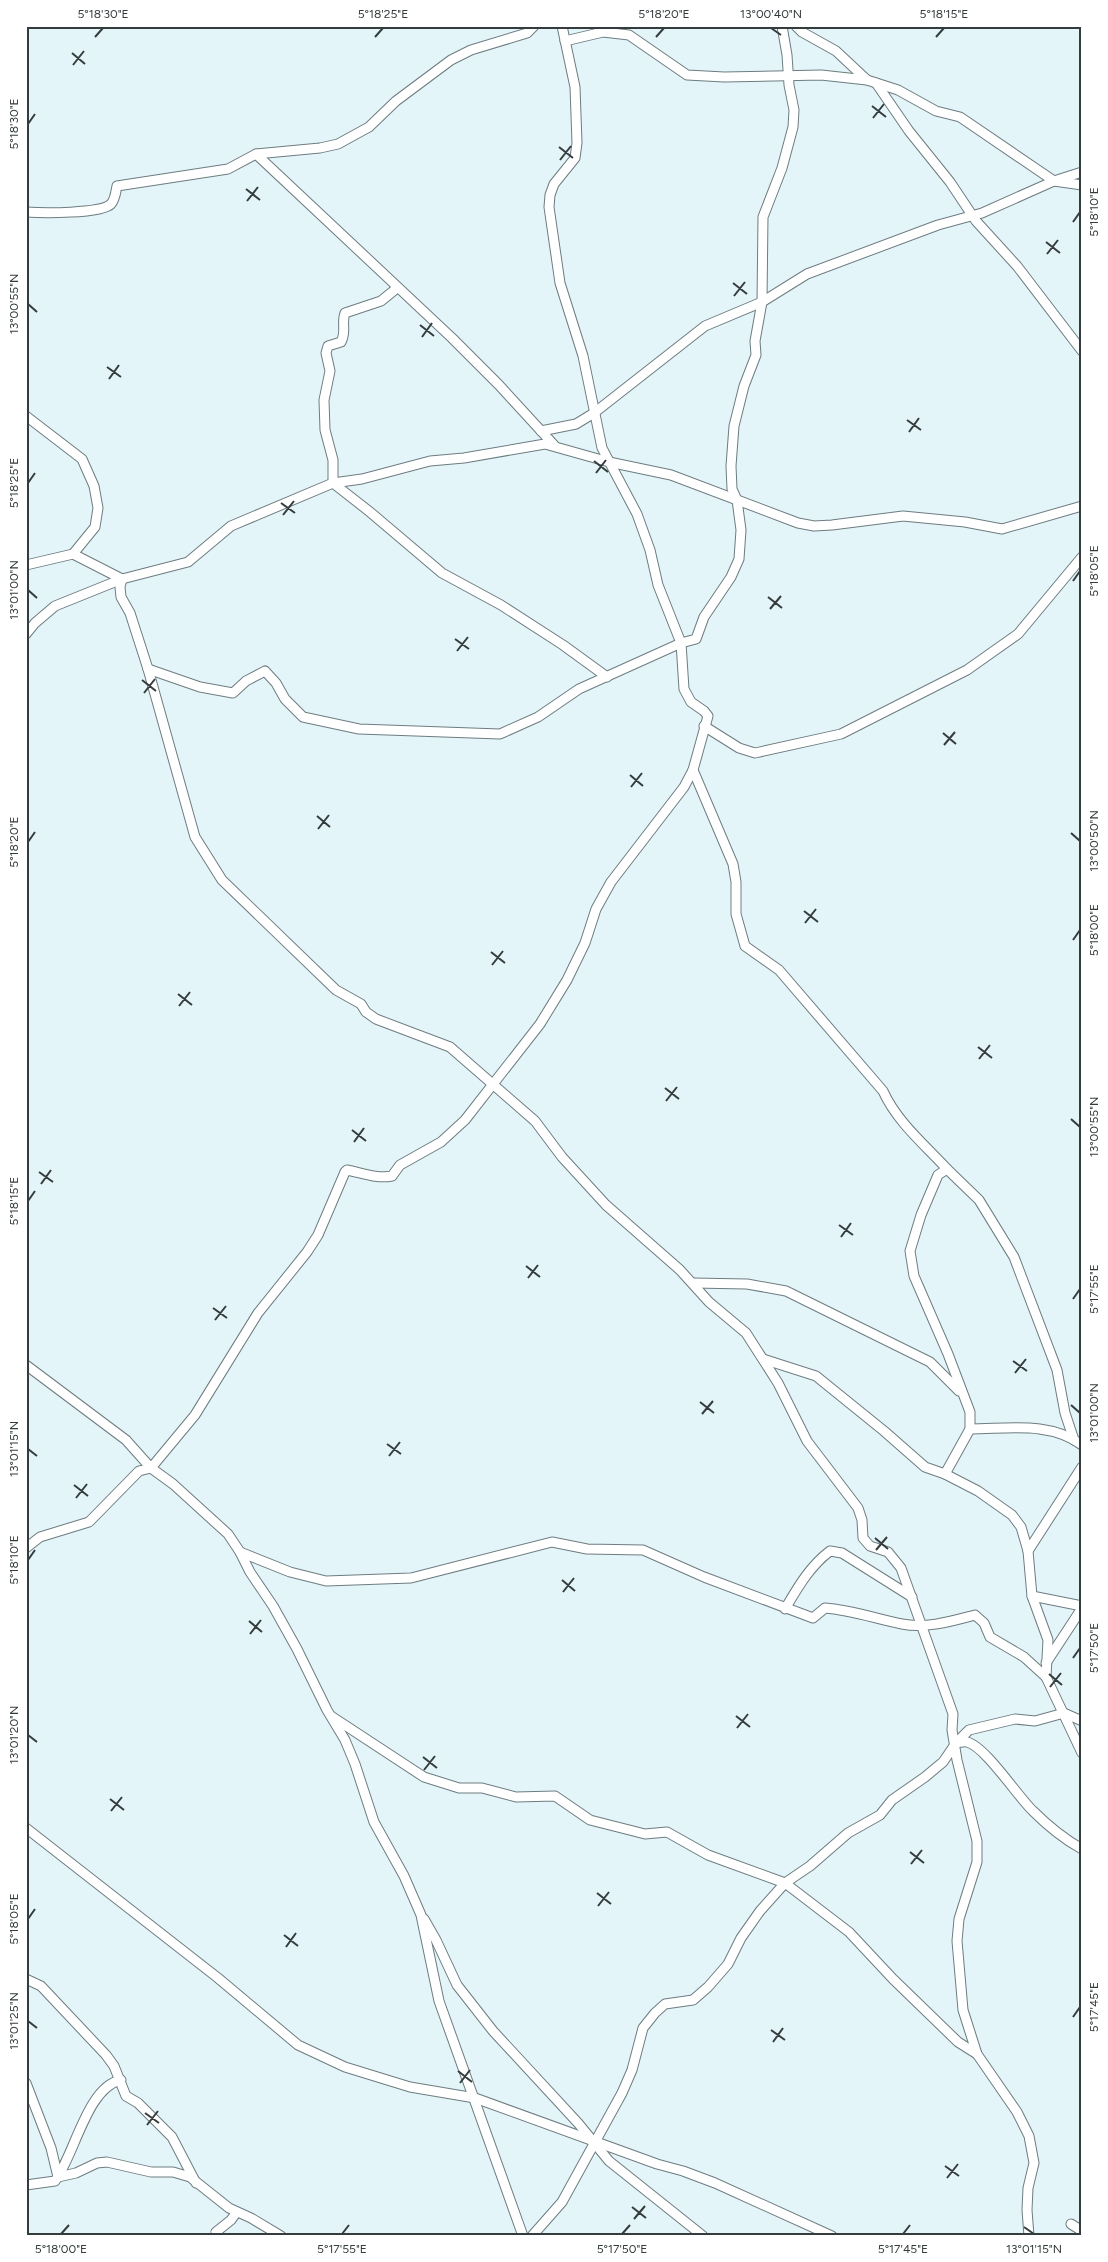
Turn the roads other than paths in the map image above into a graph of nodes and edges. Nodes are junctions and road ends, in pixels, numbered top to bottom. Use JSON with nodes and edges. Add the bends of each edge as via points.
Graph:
{"nodes":[{"id":1,"x":534,"y":26,"type":"edge"},
{"id":2,"x":562,"y":26,"type":"edge"},
{"id":3,"x":782,"y":26,"type":"edge"},
{"id":4,"x":796,"y":26,"type":"edge"},
{"id":5,"x":565,"y":41,"type":"junction"},
{"id":6,"x":788,"y":76,"type":"junction"},
{"id":7,"x":867,"y":80,"type":"junction"},
{"id":8,"x":876,"y":83,"type":"junction"},
{"id":9,"x":256,"y":154,"type":"junction"},
{"id":10,"x":1082,"y":172,"type":"edge"},
{"id":11,"x":1054,"y":180,"type":"junction"},
{"id":12,"x":1082,"y":185,"type":"edge"},
{"id":13,"x":26,"y":212,"type":"edge"},
{"id":14,"x":973,"y":215,"type":"junction"},
{"id":15,"x":397,"y":288,"type":"junction"},
{"id":16,"x":762,"y":302,"type":"junction"},
{"id":17,"x":1082,"y":351,"type":"edge"},
{"id":18,"x":594,"y":413,"type":"junction"},
{"id":19,"x":26,"y":416,"type":"edge"},
{"id":20,"x":541,"y":431,"type":"junction"},
{"id":21,"x":554,"y":445,"type":"junction"},
{"id":22,"x":609,"y":462,"type":"junction"},
{"id":23,"x":333,"y":484,"type":"junction"},
{"id":24,"x":737,"y":500,"type":"junction"},
{"id":25,"x":1082,"y":506,"type":"edge"},
{"id":26,"x":73,"y":554,"type":"junction"},
{"id":27,"x":1082,"y":557,"type":"edge"},
{"id":28,"x":26,"y":565,"type":"edge"},
{"id":29,"x":122,"y":579,"type":"junction"},
{"id":30,"x":26,"y":634,"type":"edge"},
{"id":31,"x":681,"y":642,"type":"junction"},
{"id":32,"x":148,"y":669,"type":"junction"},
{"id":33,"x":607,"y":678,"type":"junction"},
{"id":34,"x":704,"y":726,"type":"junction"},
{"id":35,"x":693,"y":770,"type":"junction"},
{"id":36,"x":493,"y":1086,"type":"junction"},
{"id":37,"x":947,"y":1169,"type":"junction"},
{"id":38,"x":693,"y":1283,"type":"junction"},
{"id":39,"x":763,"y":1359,"type":"junction"},
{"id":40,"x":26,"y":1365,"type":"edge"},
{"id":41,"x":961,"y":1393,"type":"junction"},
{"id":42,"x":970,"y":1429,"type":"junction"},
{"id":43,"x":1078,"y":1442,"type":"edge"},
{"id":44,"x":1082,"y":1467,"type":"edge"},
{"id":45,"x":151,"y":1468,"type":"junction"},
{"id":46,"x":945,"y":1474,"type":"junction"},
{"id":47,"x":26,"y":1548,"type":"edge"},
{"id":48,"x":1028,"y":1551,"type":"junction"},
{"id":49,"x":240,"y":1552,"type":"junction"},
{"id":50,"x":1032,"y":1596,"type":"junction"},
{"id":51,"x":912,"y":1597,"type":"junction"},
{"id":52,"x":1082,"y":1607,"type":"edge"},
{"id":53,"x":785,"y":1609,"type":"junction"},
{"id":54,"x":923,"y":1625,"type":"junction"},
{"id":55,"x":1045,"y":1664,"type":"junction"},
{"id":56,"x":1046,"y":1677,"type":"junction"},
{"id":57,"x":1064,"y":1713,"type":"junction"},
{"id":58,"x":331,"y":1716,"type":"junction"},
{"id":59,"x":1082,"y":1721,"type":"edge"},
{"id":60,"x":956,"y":1743,"type":"junction"},
{"id":61,"x":1082,"y":1754,"type":"edge"},
{"id":62,"x":26,"y":1828,"type":"edge"},
{"id":63,"x":1082,"y":1849,"type":"edge"},
{"id":64,"x":786,"y":1883,"type":"junction"},
{"id":65,"x":421,"y":1915,"type":"junction"},
{"id":66,"x":26,"y":1979,"type":"edge"},
{"id":67,"x":977,"y":2054,"type":"junction"},
{"id":68,"x":121,"y":2080,"type":"junction"},
{"id":69,"x":26,"y":2083,"type":"edge"},
{"id":70,"x":475,"y":2098,"type":"junction"},
{"id":71,"x":594,"y":2142,"type":"junction"},
{"id":72,"x":58,"y":2177,"type":"junction"},
{"id":73,"x":196,"y":2183,"type":"junction"},
{"id":74,"x":26,"y":2185,"type":"edge"},
{"id":75,"x":236,"y":2212,"type":"junction"},
{"id":76,"x":1071,"y":2224,"type":"dead end"},
{"id":77,"x":1082,"y":2231,"type":"edge"},
{"id":78,"x":216,"y":2235,"type":"edge"},
{"id":79,"x":281,"y":2236,"type":"edge"},
{"id":80,"x":523,"y":2236,"type":"edge"},
{"id":81,"x":532,"y":2236,"type":"edge"},
{"id":82,"x":703,"y":2236,"type":"edge"},
{"id":83,"x":832,"y":2236,"type":"edge"},
{"id":84,"x":1029,"y":2236,"type":"edge"}],
"edges":[{"from":1,"to":9,"type":"street","via":[[527,33],[471,50],[451,60],[353,138],[320,148]]},
{"from":2,"to":5,"type":"street"},
{"from":3,"to":6,"type":"street"},
{"from":4,"to":7,"type":"street","via":[[836,51]]},
{"from":5,"to":6,"type":"street","via":[[603,32],[629,35],[687,76]]},
{"from":5,"to":18,"type":"street","via":[[575,87],[577,143],[575,158],[554,184],[549,207],[560,283],[583,356]]},
{"from":6,"to":7,"type":"street","via":[[821,75]]},
{"from":6,"to":16,"type":"street","via":[[794,110],[793,127],[782,168],[763,217]]},
{"from":7,"to":8,"type":"street"},
{"from":8,"to":11,"type":"street","via":[[898,90],[936,111],[960,117]]},
{"from":8,"to":14,"type":"street"},
{"from":9,"to":13,"type":"street","via":[[228,169],[117,186],[112,203],[105,208],[60,213]]},
{"from":9,"to":15,"type":"street"},
{"from":10,"to":11,"type":"street"},
{"from":11,"to":12,"type":"street"},
{"from":11,"to":14,"type":"street"},
{"from":14,"to":16,"type":"street","via":[[826,266]]},
{"from":14,"to":17,"type":"street"},
{"from":15,"to":20,"type":"street","via":[[499,385]]},
{"from":15,"to":23,"type":"street","via":[[381,301],[345,313],[345,333],[341,342],[328,346],[326,352],[330,371],[324,400],[325,430],[333,460]]},
{"from":16,"to":18,"type":"street","via":[[705,326]]},
{"from":16,"to":24,"type":"street","via":[[755,341],[756,355],[734,426],[731,466],[732,489]]},
{"from":18,"to":20,"type":"street","via":[[576,424]]},
{"from":18,"to":22,"type":"street","via":[[602,448]]},
{"from":19,"to":26,"type":"street","via":[[82,459],[94,486],[98,508],[95,527]]},
{"from":20,"to":21,"type":"street"},
{"from":21,"to":22,"type":"street"},
{"from":21,"to":23,"type":"street","via":[[430,461]]},
{"from":22,"to":24,"type":"street","via":[[671,475]]},
{"from":22,"to":31,"type":"street","via":[[637,514],[658,585]]},
{"from":23,"to":29,"type":"street","via":[[231,526],[188,562]]},
{"from":23,"to":33,"type":"street","via":[[442,573],[501,605]]},
{"from":24,"to":25,"type":"street","via":[[814,526],[903,516],[1002,529]]},
{"from":24,"to":31,"type":"street","via":[[741,530],[739,559],[704,617],[696,639]]},
{"from":26,"to":28,"type":"street"},
{"from":26,"to":29,"type":"street"},
{"from":27,"to":34,"type":"street","via":[[1018,634],[967,670],[841,734],[756,753],[739,748]]},
{"from":29,"to":30,"type":"street","via":[[55,606]]},
{"from":29,"to":32,"type":"street","via":[[121,597],[130,613]]},
{"from":31,"to":33,"type":"street"},
{"from":31,"to":34,"type":"street","via":[[684,690],[691,702],[708,716]]},
{"from":32,"to":33,"type":"street","via":[[200,687],[233,693],[246,681],[265,671],[303,717],[359,729],[456,734],[500,734],[538,717],[579,689]]},
{"from":32,"to":36,"type":"street","via":[[195,837],[222,880],[336,990],[361,1004],[376,1019],[450,1047]]},
{"from":34,"to":35,"type":"street"},
{"from":35,"to":36,"type":"street","via":[[684,787],[611,882],[596,909],[585,943],[552,1006]]},
{"from":35,"to":37,"type":"street","via":[[733,864],[736,914],[745,946],[779,970],[883,1092],[902,1120]]},
{"from":36,"to":38,"type":"street","via":[[534,1122],[606,1205]]},
{"from":36,"to":45,"type":"street","via":[[442,1142],[400,1165],[392,1176],[382,1178],[345,1172],[318,1235],[307,1252],[258,1313],[195,1415]]},
{"from":37,"to":41,"type":"street","via":[[938,1175],[910,1251],[914,1276]]},
{"from":37,"to":43,"type":"street","via":[[979,1200],[1014,1257],[1057,1370],[1065,1413]]},
{"from":38,"to":39,"type":"street","via":[[709,1302],[746,1333]]},
{"from":38,"to":41,"type":"street","via":[[747,1284],[786,1291],[930,1362]]},
{"from":39,"to":46,"type":"street","via":[[816,1376],[925,1467]]},
{"from":39,"to":51,"type":"street","via":[[807,1441],[858,1508],[863,1538],[870,1546],[888,1552],[902,1568]]},
{"from":40,"to":45,"type":"street","via":[[126,1440]]},
{"from":41,"to":42,"type":"street","via":[[970,1412]]},
{"from":42,"to":43,"type":"street","via":[[1047,1428]]},
{"from":42,"to":46,"type":"street"},
{"from":44,"to":48,"type":"street"},
{"from":45,"to":47,"type":"street","via":[[139,1471],[88,1522],[40,1537]]},
{"from":45,"to":49,"type":"street","via":[[228,1534]]},
{"from":46,"to":48,"type":"street","via":[[978,1491],[1012,1516],[1021,1527]]},
{"from":48,"to":50,"type":"street"},
{"from":49,"to":53,"type":"street","via":[[290,1572],[326,1581],[410,1578],[552,1542],[587,1549],[643,1550]]},
{"from":49,"to":58,"type":"street","via":[[298,1649]]},
{"from":50,"to":52,"type":"street"},
{"from":50,"to":55,"type":"street","via":[[1048,1640]]},
{"from":51,"to":53,"type":"street","via":[[842,1553],[830,1550],[816,1561]]},
{"from":51,"to":54,"type":"street"},
{"from":52,"to":55,"type":"street"},
{"from":53,"to":54,"type":"street","via":[[813,1618],[825,1608],[841,1609],[903,1624]]},
{"from":54,"to":56,"type":"street","via":[[976,1615],[990,1637],[1024,1657]]},
{"from":54,"to":60,"type":"street","via":[[953,1714],[952,1730]]},
{"from":55,"to":56,"type":"street"},
{"from":56,"to":57,"type":"street"},
{"from":57,"to":59,"type":"street"},
{"from":57,"to":60,"type":"street","via":[[1035,1721],[1015,1720],[969,1730]]},
{"from":57,"to":61,"type":"street"},
{"from":58,"to":64,"type":"street","via":[[424,1777],[459,1788],[482,1788],[521,1797],[555,1796],[590,1820],[631,1832],[667,1832],[708,1855]]},
{"from":58,"to":65,"type":"street","via":[[355,1764],[374,1822]]},
{"from":60,"to":63,"type":"street","via":[[967,1742],[976,1747],[1033,1811]]},
{"from":60,"to":64,"type":"street","via":[[943,1762],[892,1800],[880,1815],[848,1833]]},
{"from":60,"to":67,"type":"street","via":[[957,1760],[977,1841],[977,1862],[959,1919],[957,1941],[963,2010]]},
{"from":62,"to":70,"type":"street","via":[[298,2045],[372,2076],[410,2087]]},
{"from":64,"to":67,"type":"street","via":[[849,1932],[958,2042]]},
{"from":64,"to":71,"type":"street","via":[[760,1911],[728,1964],[708,1988],[693,2000],[665,2004],[643,2028],[632,2070]]},
{"from":65,"to":70,"type":"street","via":[[439,2001]]},
{"from":65,"to":71,"type":"street","via":[[457,1985],[493,2031]]},
{"from":66,"to":68,"type":"street","via":[[40,1986],[92,2040],[114,2066]]},
{"from":67,"to":84,"type":"street","via":[[1029,2136],[1034,2163],[1028,2188]]},
{"from":68,"to":72,"type":"street","via":[[111,2082],[96,2098]]},
{"from":68,"to":73,"type":"street","via":[[126,2096],[138,2103],[172,2137]]},
{"from":69,"to":72,"type":"street"},
{"from":70,"to":71,"type":"street"},
{"from":70,"to":80,"type":"street"},
{"from":71,"to":81,"type":"street","via":[[562,2202]]},
{"from":71,"to":82,"type":"street","via":[[609,2161]]},
{"from":71,"to":83,"type":"street","via":[[707,2180]]},
{"from":72,"to":73,"type":"street","via":[[107,2162],[151,2172],[173,2172],[190,2177]]},
{"from":72,"to":74,"type":"street","via":[[55,2181]]},
{"from":73,"to":75,"type":"street"},
{"from":75,"to":78,"type":"street"},
{"from":75,"to":79,"type":"street"},
{"from":76,"to":77,"type":"street"}]}
